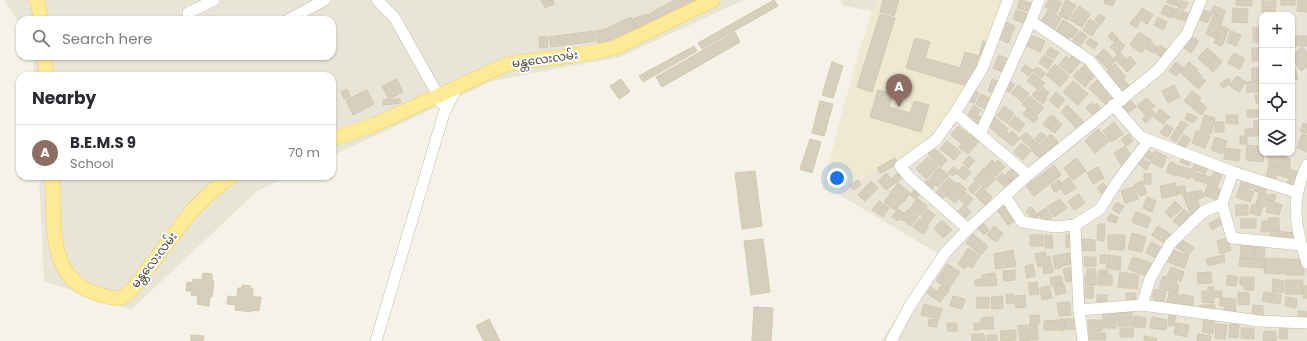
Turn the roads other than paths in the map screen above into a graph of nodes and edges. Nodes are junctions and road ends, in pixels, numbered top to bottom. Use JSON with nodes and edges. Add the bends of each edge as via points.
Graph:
{"nodes":[{"id":1,"x":36,"y":0,"type":"edge"},
{"id":2,"x":214,"y":0,"type":"edge"},
{"id":3,"x":325,"y":0,"type":"edge"},
{"id":4,"x":377,"y":0,"type":"edge"},
{"id":5,"x":713,"y":0,"type":"edge"},
{"id":6,"x":1008,"y":0,"type":"edge"},
{"id":7,"x":1039,"y":0,"type":"edge"},
{"id":8,"x":1201,"y":0,"type":"edge"},
{"id":9,"x":188,"y":13,"type":"dead end"},
{"id":10,"x":40,"y":16,"type":"edge"},
{"id":11,"x":295,"y":16,"type":"edge"},
{"id":12,"x":1031,"y":22,"type":"junction"},
{"id":13,"x":45,"y":60,"type":"edge"},
{"id":14,"x":46,"y":72,"type":"edge"},
{"id":15,"x":458,"y":86,"type":"junction"},
{"id":16,"x":438,"y":95,"type":"junction"},
{"id":17,"x":1117,"y":103,"type":"junction"},
{"id":18,"x":444,"y":113,"type":"junction"},
{"id":19,"x":955,"y":113,"type":"junction"},
{"id":20,"x":980,"y":134,"type":"junction"},
{"id":21,"x":336,"y":138,"type":"edge"},
{"id":22,"x":1149,"y":140,"type":"junction"},
{"id":23,"x":1307,"y":165,"type":"edge"},
{"id":24,"x":1233,"y":172,"type":"junction"},
{"id":25,"x":1028,"y":175,"type":"junction"},
{"id":26,"x":52,"y":180,"type":"edge"},
{"id":27,"x":227,"y":180,"type":"edge"},
{"id":28,"x":1296,"y":192,"type":"junction"},
{"id":29,"x":1005,"y":196,"type":"junction"},
{"id":30,"x":1222,"y":204,"type":"junction"},
{"id":31,"x":1075,"y":225,"type":"junction"},
{"id":32,"x":968,"y":229,"type":"junction"},
{"id":33,"x":1301,"y":245,"type":"junction"},
{"id":34,"x":1307,"y":263,"type":"edge"},
{"id":35,"x":1142,"y":305,"type":"junction"},
{"id":36,"x":1079,"y":310,"type":"junction"},
{"id":37,"x":1307,"y":323,"type":"edge"},
{"id":38,"x":376,"y":341,"type":"edge"},
{"id":39,"x":891,"y":341,"type":"edge"},
{"id":40,"x":1083,"y":341,"type":"edge"}],
"edges":[{"from":1,"to":10,"type":"main road"},
{"from":2,"to":9,"type":"street"},
{"from":3,"to":11,"type":"street"},
{"from":4,"to":16,"type":"street","via":[[394,17]]},
{"from":5,"to":15,"type":"main road","name":"မန္တလေးလမ်း","via":[[614,48],[505,65]]},
{"from":6,"to":19,"type":"street","via":[[982,69]]},
{"from":7,"to":12,"type":"street"},
{"from":8,"to":17,"type":"street","via":[[1187,34],[1168,58],[1158,70]]},
{"from":12,"to":17,"type":"street","via":[[1089,60]]},
{"from":12,"to":20,"type":"street"},
{"from":13,"to":14,"type":"main road"},
{"from":15,"to":16,"type":"main road","name":"မန္တလေးလမ်း"},
{"from":15,"to":18,"type":"street"},
{"from":16,"to":18,"type":"street"},
{"from":16,"to":21,"type":"main road","name":"မန္တလေးလမ်း","via":[[376,124]]},
{"from":17,"to":22,"type":"street","via":[[1141,137]]},
{"from":17,"to":25,"type":"street"},
{"from":18,"to":38,"type":"street"},
{"from":19,"to":20,"type":"street"},
{"from":19,"to":32,"type":"street","via":[[936,140],[900,166],[909,178]]},
{"from":20,"to":25,"type":"street"},
{"from":22,"to":24,"type":"street"},
{"from":22,"to":31,"type":"street","via":[[1100,209]]},
{"from":23,"to":28,"type":"street"},
{"from":24,"to":28,"type":"street"},
{"from":24,"to":30,"type":"street"},
{"from":25,"to":29,"type":"street"},
{"from":26,"to":27,"type":"main road","name":"မန္တလေးလမ်း","via":[[54,239],[60,261],[70,278],[87,291],[109,298],[122,297],[134,287],[192,210]]},
{"from":28,"to":33,"type":"street","via":[[1296,222]]},
{"from":29,"to":31,"type":"street","via":[[1022,222],[1055,227]]},
{"from":29,"to":32,"type":"street"},
{"from":30,"to":33,"type":"street","via":[[1232,238]]},
{"from":30,"to":35,"type":"street","via":[[1204,211],[1170,244],[1150,278]]},
{"from":31,"to":36,"type":"street"},
{"from":32,"to":39,"type":"street","via":[[945,253],[909,307]]},
{"from":33,"to":34,"type":"street"},
{"from":35,"to":36,"type":"street"},
{"from":35,"to":37,"type":"street","via":[[1260,320]]},
{"from":36,"to":40,"type":"street"}]}
